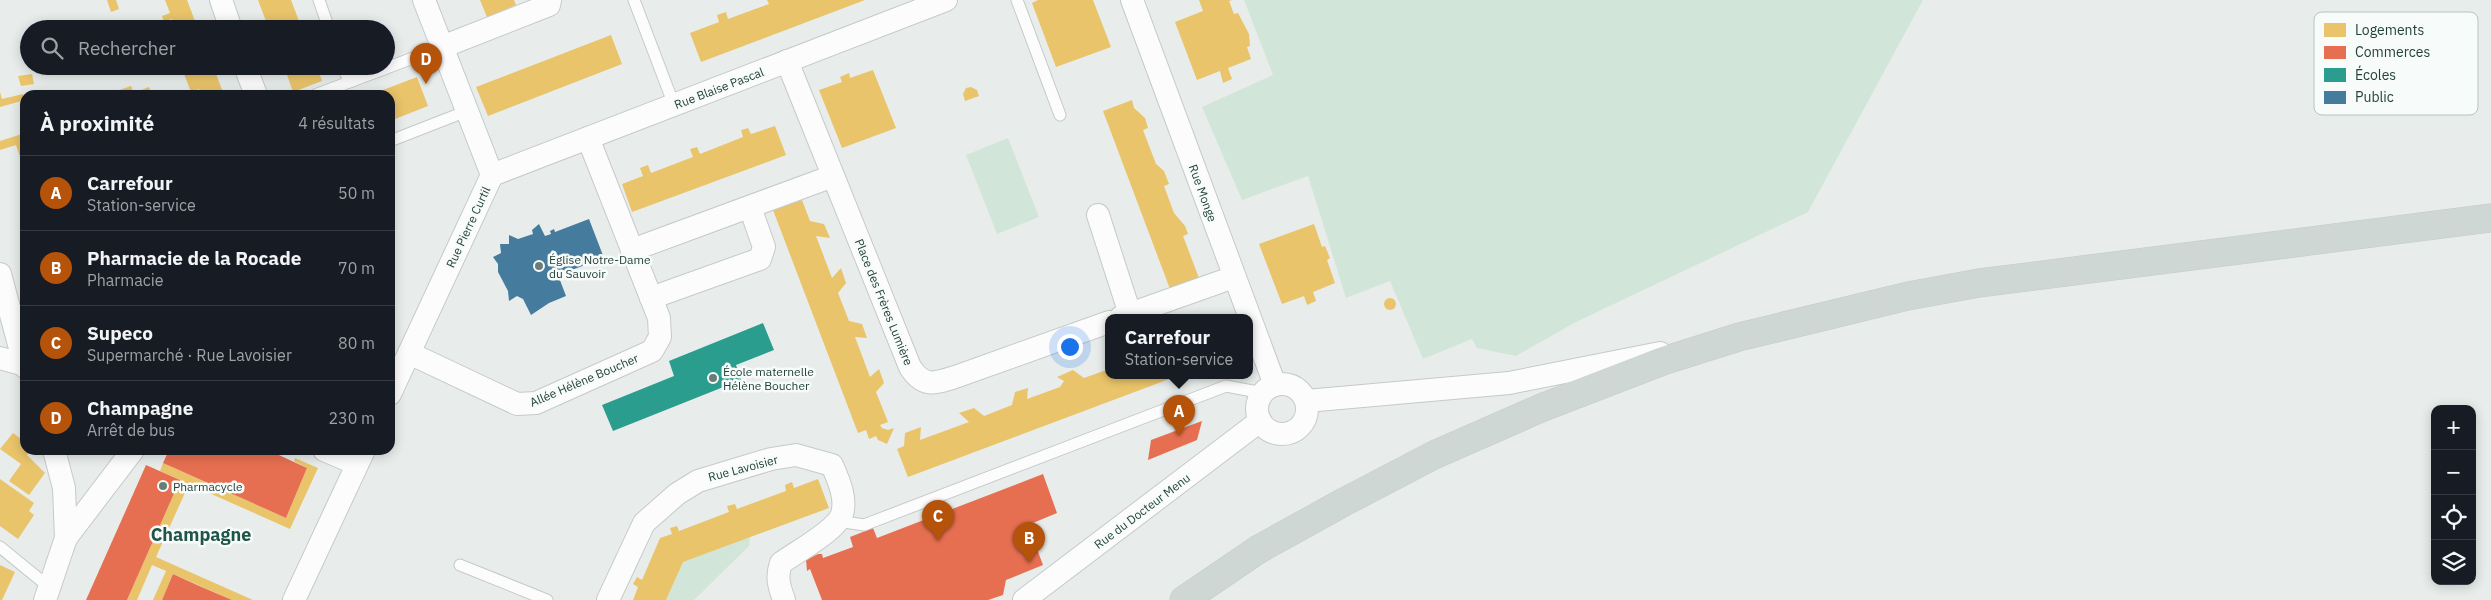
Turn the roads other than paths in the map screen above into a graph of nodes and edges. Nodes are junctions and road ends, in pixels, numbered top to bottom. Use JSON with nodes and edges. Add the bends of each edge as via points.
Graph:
{"nodes":[{"id":1,"x":221,"y":0,"type":"edge"},
{"id":2,"x":318,"y":0,"type":"edge"},
{"id":3,"x":424,"y":0,"type":"edge"},
{"id":4,"x":550,"y":0,"type":"edge"},
{"id":5,"x":634,"y":0,"type":"edge"},
{"id":6,"x":946,"y":0,"type":"edge"},
{"id":7,"x":1017,"y":0,"type":"edge"},
{"id":8,"x":1132,"y":0,"type":"edge"},
{"id":9,"x":228,"y":20,"type":"edge"},
{"id":10,"x":326,"y":20,"type":"edge"},
{"id":11,"x":442,"y":47,"type":"junction"},
{"id":12,"x":787,"y":61,"type":"junction"},
{"id":13,"x":395,"y":65,"type":"edge"},
{"id":14,"x":248,"y":75,"type":"edge"},
{"id":15,"x":346,"y":75,"type":"edge"},
{"id":16,"x":368,"y":75,"type":"edge"},
{"id":17,"x":349,"y":82,"type":"junction"},
{"id":18,"x":254,"y":90,"type":"edge"},
{"id":19,"x":328,"y":90,"type":"edge"},
{"id":20,"x":674,"y":105,"type":"junction"},
{"id":21,"x":467,"y":111,"type":"junction"},
{"id":22,"x":1060,"y":115,"type":"dead end"},
{"id":23,"x":588,"y":138,"type":"junction"},
{"id":24,"x":395,"y":139,"type":"edge"},
{"id":25,"x":492,"y":175,"type":"junction"},
{"id":26,"x":833,"y":176,"type":"junction"},
{"id":27,"x":750,"y":207,"type":"junction"},
{"id":28,"x":1098,"y":215,"type":"dead end"},
{"id":29,"x":2491,"y":218,"type":"edge"},
{"id":30,"x":632,"y":250,"type":"junction"},
{"id":31,"x":0,"y":274,"type":"edge"},
{"id":32,"x":1234,"y":277,"type":"junction"},
{"id":33,"x":651,"y":298,"type":"junction"},
{"id":34,"x":1125,"y":314,"type":"edge"},
{"id":35,"x":1132,"y":314,"type":"edge"},
{"id":36,"x":1246,"y":314,"type":"edge"},
{"id":37,"x":1105,"y":323,"type":"edge"},
{"id":38,"x":1739,"y":337,"type":"junction"},
{"id":39,"x":1253,"y":338,"type":"edge"},
{"id":40,"x":20,"y":348,"type":"edge"},
{"id":41,"x":409,"y":353,"type":"junction"},
{"id":42,"x":0,"y":358,"type":"edge"},
{"id":43,"x":20,"y":364,"type":"edge"},
{"id":44,"x":395,"y":383,"type":"edge"},
{"id":45,"x":1269,"y":389,"type":"junction"},
{"id":46,"x":1306,"y":401,"type":"junction"},
{"id":47,"x":1260,"y":421,"type":"junction"},
{"id":48,"x":55,"y":455,"type":"edge"},
{"id":49,"x":129,"y":455,"type":"edge"},
{"id":50,"x":361,"y":457,"type":"edge"},
{"id":51,"x":838,"y":521,"type":"junction"},
{"id":52,"x":66,"y":538,"type":"junction"},
{"id":53,"x":0,"y":547,"type":"edge"},
{"id":54,"x":460,"y":565,"type":"dead end"},
{"id":55,"x":47,"y":594,"type":"edge"},
{"id":56,"x":294,"y":600,"type":"edge"},
{"id":57,"x":547,"y":600,"type":"edge"},
{"id":58,"x":608,"y":600,"type":"edge"},
{"id":59,"x":784,"y":600,"type":"edge"},
{"id":60,"x":1024,"y":600,"type":"edge"},
{"id":61,"x":1184,"y":600,"type":"edge"}],
"edges":[{"from":1,"to":9,"type":"street"},
{"from":2,"to":10,"type":"lane"},
{"from":3,"to":11,"type":"street","name":"Rue Pierre Curtil"},
{"from":4,"to":11,"type":"street","via":[[549,5]]},
{"from":5,"to":20,"type":"lane"},
{"from":6,"to":12,"type":"street","name":"Rue Blaise Pascal"},
{"from":7,"to":22,"type":"lane"},
{"from":8,"to":32,"type":"street","name":"Rue Monge"},
{"from":11,"to":13,"type":"lane"},
{"from":11,"to":21,"type":"street","name":"Rue Pierre Curtil"},
{"from":12,"to":20,"type":"street","name":"Rue Blaise Pascal"},
{"from":12,"to":26,"type":"street"},
{"from":14,"to":18,"type":"street"},
{"from":15,"to":17,"type":"lane"},
{"from":16,"to":17,"type":"lane"},
{"from":17,"to":19,"type":"lane"},
{"from":20,"to":23,"type":"street","name":"Rue Blaise Pascal"},
{"from":21,"to":24,"type":"lane"},
{"from":21,"to":25,"type":"street","name":"Rue Pierre Curtil"},
{"from":23,"to":25,"type":"street","name":"Rue Blaise Pascal"},
{"from":23,"to":30,"type":"street","name":"Allée Hélène Boucher"},
{"from":25,"to":41,"type":"street","name":"Rue Pierre Curtil"},
{"from":26,"to":27,"type":"street"},
{"from":26,"to":37,"type":"street","name":"Place des Frères Lumière","via":[[910,367],[916,377],[925,382],[958,376]]},
{"from":27,"to":30,"type":"street"},
{"from":27,"to":33,"type":"street","via":[[764,247],[760,259]]},
{"from":28,"to":34,"type":"street"},
{"from":29,"to":38,"type":"main road","via":[[1979,284],[1908,296]]},
{"from":30,"to":33,"type":"street","name":"Allée Hélène Boucher"},
{"from":31,"to":40,"type":"street"},
{"from":32,"to":35,"type":"street"},
{"from":32,"to":36,"type":"street","name":"Rue Monge"},
{"from":33,"to":41,"type":"street","name":"Allée Hélène Boucher","via":[[659,318],[660,338],[652,351],[536,403],[517,404]]},
{"from":38,"to":46,"type":"street","via":[[1508,384]]},
{"from":38,"to":61,"type":"main road","via":[[1654,364],[1434,455],[1259,549]]},
{"from":39,"to":45,"type":"street","name":"Rue Monge"},
{"from":41,"to":44,"type":"street","name":"Rue Pierre Curtil"},
{"from":42,"to":43,"type":"street"},
{"from":45,"to":46,"type":"street","via":[[1290,385]]},
{"from":45,"to":47,"type":"street","via":[[1257,407]]},
{"from":45,"to":51,"type":"lane","via":[[1226,386],[864,525]]},
{"from":46,"to":47,"type":"street","via":[[1306,417],[1296,430],[1280,435],[1265,428]]},
{"from":47,"to":60,"type":"street","name":"Rue du Docteur Menu"},
{"from":48,"to":52,"type":"street","via":[[64,488]]},
{"from":49,"to":52,"type":"street"},
{"from":50,"to":56,"type":"street"},
{"from":51,"to":58,"type":"street","name":"Rue Lavoisier","via":[[842,514],[841,484],[832,465],[817,459],[796,456],[771,459],[698,481],[677,494],[644,523]]},
{"from":51,"to":59,"type":"street","via":[[781,563],[777,573]]},
{"from":52,"to":55,"type":"street"},
{"from":53,"to":55,"type":"lane"},
{"from":54,"to":57,"type":"lane"}]}
